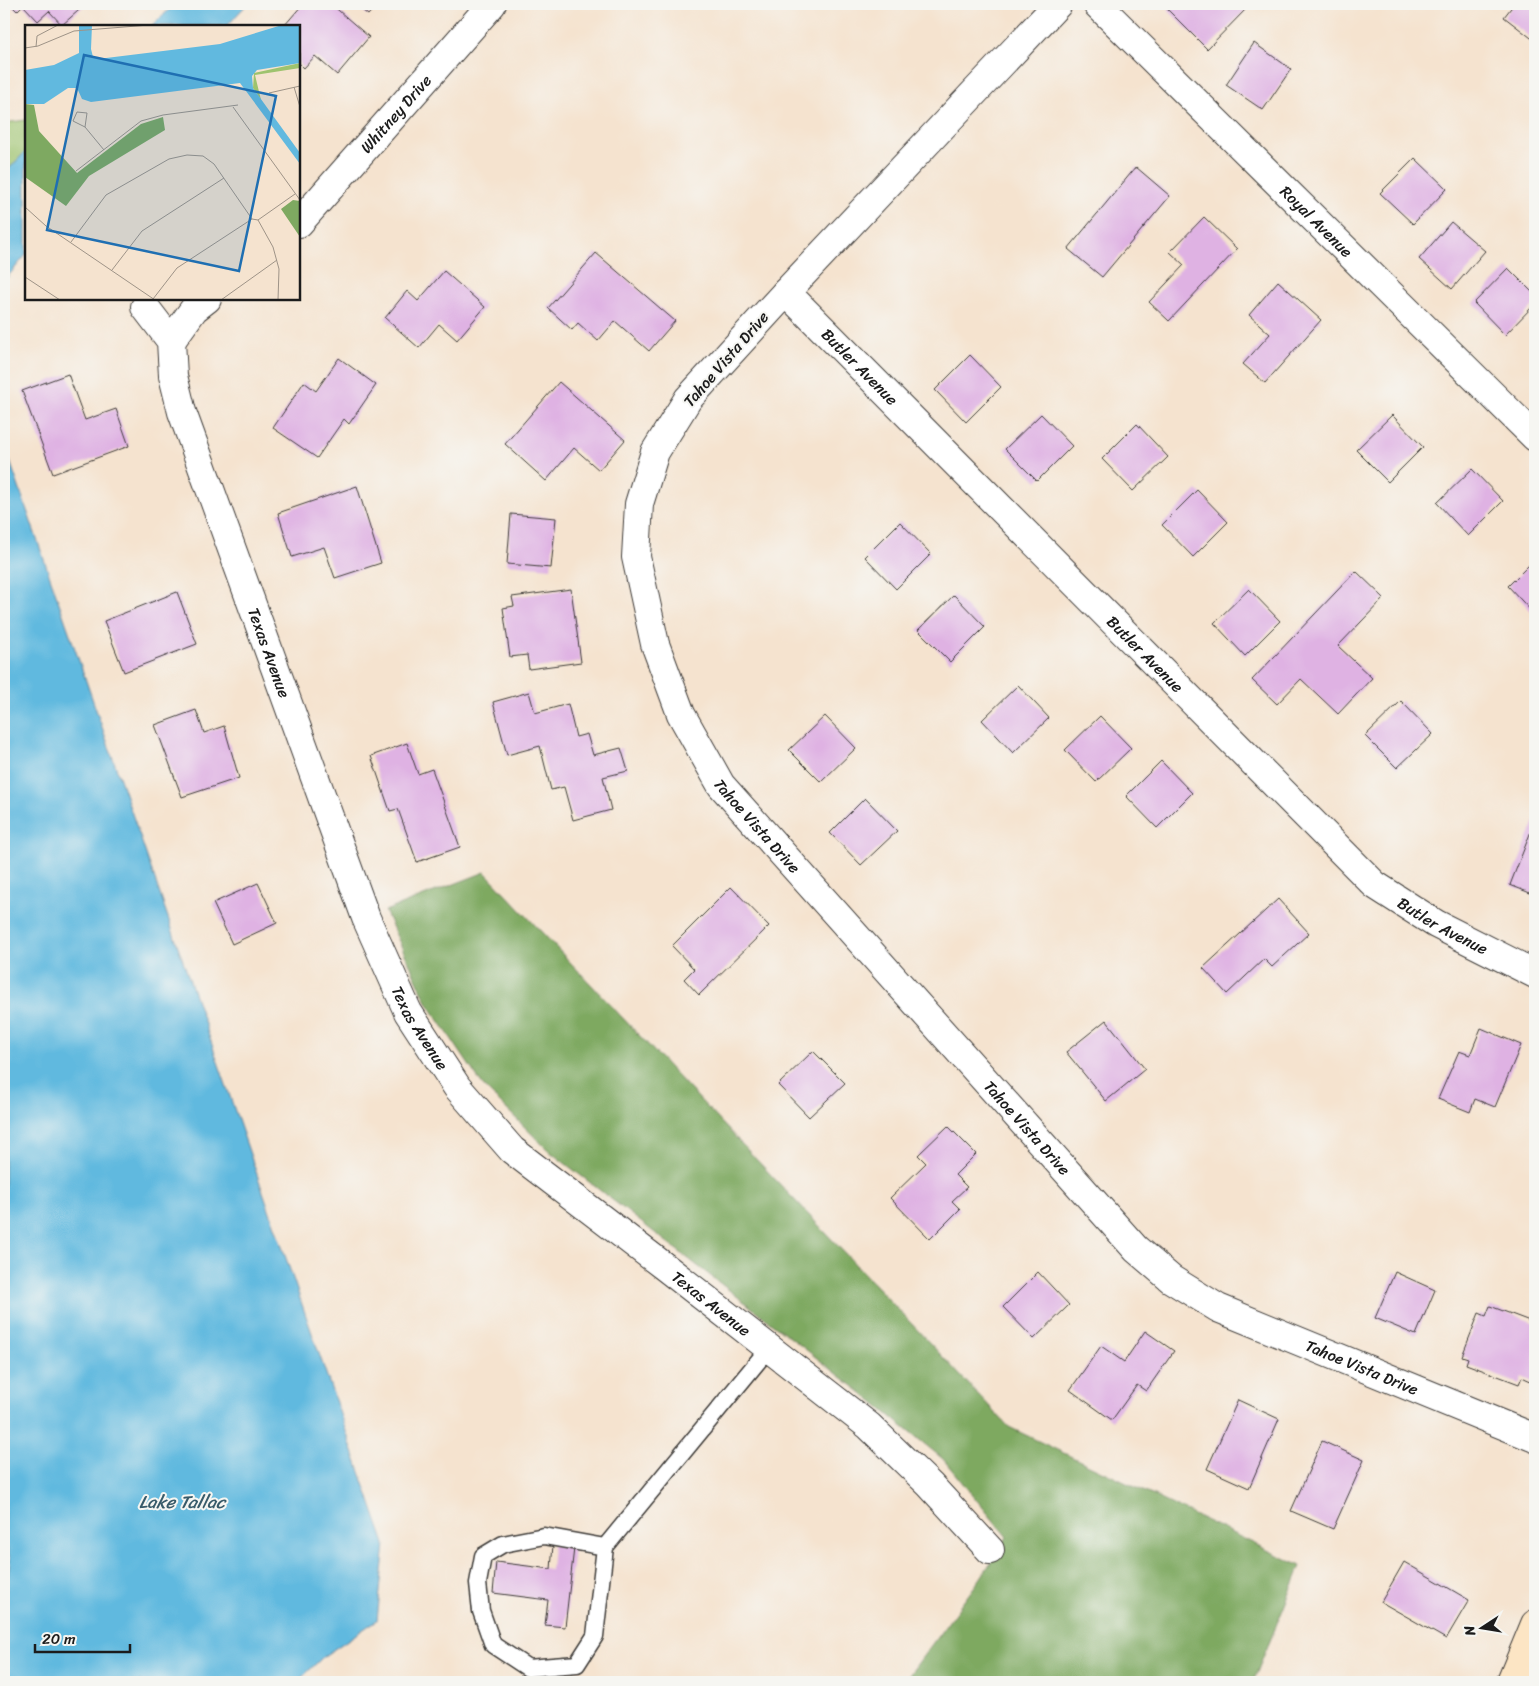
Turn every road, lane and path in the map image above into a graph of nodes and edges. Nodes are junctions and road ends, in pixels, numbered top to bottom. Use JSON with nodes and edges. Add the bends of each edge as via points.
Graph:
{"nodes":[{"id":1,"x":492,"y":4,"type":"edge"},
{"id":2,"x":1058,"y":4,"type":"edge"},
{"id":3,"x":1098,"y":4,"type":"edge"},
{"id":4,"x":300,"y":222,"type":"edge"},
{"id":5,"x":786,"y":292,"type":"junction"},
{"id":6,"x":206,"y":300,"type":"edge"},
{"id":7,"x":145,"y":307,"type":"dead end"},
{"id":8,"x":171,"y":341,"type":"junction"},
{"id":9,"x":1535,"y":437,"type":"edge"},
{"id":10,"x":1535,"y":974,"type":"edge"},
{"id":11,"x":769,"y":1348,"type":"junction"},
{"id":12,"x":1535,"y":1438,"type":"edge"},
{"id":13,"x":605,"y":1547,"type":"junction"},
{"id":14,"x":990,"y":1550,"type":"dead end"},
{"id":15,"x":1535,"y":1624,"type":"edge"},
{"id":16,"x":1511,"y":1682,"type":"edge"}],
"edges":[{"from":1,"to":4,"type":"street","name":"Whitney Drive"},
{"from":2,"to":5,"type":"street","name":"Tahoe Vista Drive"},
{"from":3,"to":9,"type":"street","name":"Royal Avenue"},
{"from":5,"to":10,"type":"street","name":"Butler Avenue","via":[[1374,885],[1436,924]]},
{"from":5,"to":12,"type":"street","name":"Tahoe Vista Drive","via":[[688,399],[655,452],[639,504],[636,557],[655,644],[682,714],[721,785],[1136,1249],[1171,1279],[1218,1308]]},
{"from":6,"to":8,"type":"street","via":[[194,309]]},
{"from":7,"to":8,"type":"street"},
{"from":8,"to":11,"type":"street","name":"Texas Avenue","via":[[173,376],[182,412],[366,918],[408,1012],[457,1087],[512,1150]]},
{"from":11,"to":13,"type":"lane"},
{"from":11,"to":14,"type":"street","name":"Texas Avenue","via":[[869,1426]]},
{"from":13,"to":13,"type":"lane","via":[[595,1636],[577,1664],[528,1668],[493,1645],[480,1611],[478,1583],[483,1556],[503,1544],[544,1536]]},
{"from":15,"to":16,"type":"street"}]}
